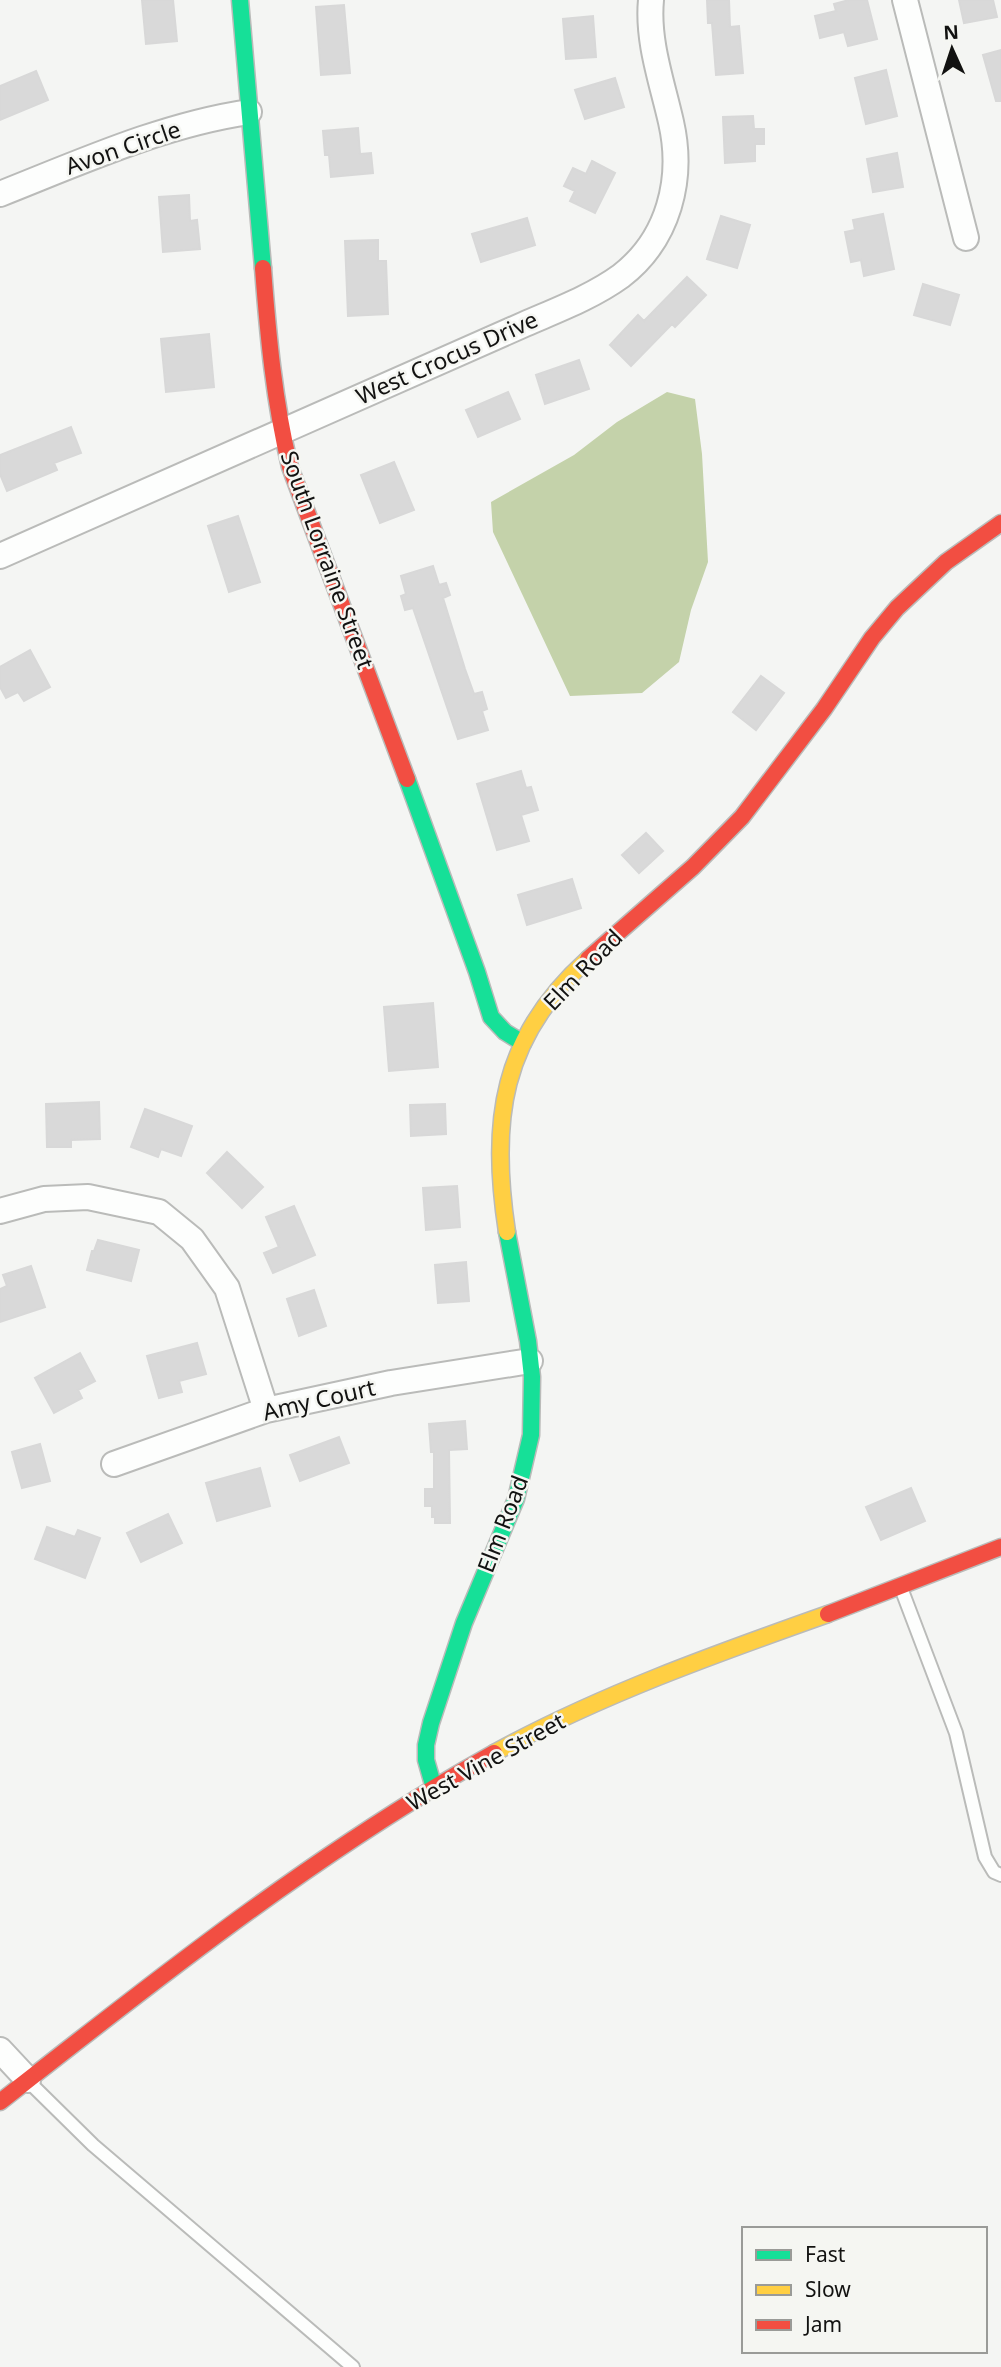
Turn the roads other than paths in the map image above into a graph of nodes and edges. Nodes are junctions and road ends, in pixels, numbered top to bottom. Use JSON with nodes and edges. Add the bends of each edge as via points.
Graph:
{"nodes":[{"id":1,"x":240,"y":0,"type":"edge"},
{"id":2,"x":651,"y":0,"type":"edge"},
{"id":3,"x":905,"y":0,"type":"edge"},
{"id":4,"x":249,"y":112,"type":"junction"},
{"id":5,"x":0,"y":194,"type":"edge"},
{"id":6,"x":966,"y":237,"type":"dead end"},
{"id":7,"x":281,"y":431,"type":"junction"},
{"id":8,"x":1001,"y":523,"type":"edge"},
{"id":9,"x":0,"y":556,"type":"edge"},
{"id":10,"x":523,"y":1043,"type":"junction"},
{"id":11,"x":0,"y":1211,"type":"edge"},
{"id":12,"x":530,"y":1361,"type":"junction"},
{"id":13,"x":266,"y":1410,"type":"junction"},
{"id":14,"x":114,"y":1464,"type":"dead end"},
{"id":15,"x":1001,"y":1547,"type":"edge"},
{"id":16,"x":901,"y":1588,"type":"junction"},
{"id":17,"x":434,"y":1788,"type":"junction"},
{"id":18,"x":1001,"y":1875,"type":"edge"},
{"id":19,"x":0,"y":2050,"type":"edge"},
{"id":20,"x":28,"y":2080,"type":"junction"},
{"id":21,"x":0,"y":2102,"type":"edge"},
{"id":22,"x":353,"y":2367,"type":"edge"}],
"edges":[{"from":1,"to":4,"type":"street","name":"South Lorraine Street"},
{"from":2,"to":7,"type":"street","name":"West Crocus Drive","via":[[654,54],[671,125],[676,173],[666,219],[640,259],[599,290]]},
{"from":3,"to":6,"type":"street"},
{"from":4,"to":5,"type":"street","name":"Avon Circle","via":[[157,133]]},
{"from":4,"to":7,"type":"street","name":"South Lorraine Street","via":[[272,377]]},
{"from":7,"to":9,"type":"street","name":"West Crocus Drive"},
{"from":7,"to":10,"type":"street","name":"South Lorraine Street","via":[[290,467],[491,1017]]},
{"from":8,"to":10,"type":"street","name":"Elm Road","via":[[922,583],[897,608],[741,817],[578,968],[553,994]]},
{"from":10,"to":12,"type":"street","name":"Elm Road","via":[[505,1090],[499,1164]]},
{"from":11,"to":13,"type":"street","via":[[44,1199],[89,1197],[159,1212],[191,1239],[227,1288]]},
{"from":12,"to":13,"type":"street","name":"Amy Court","via":[[391,1383]]},
{"from":12,"to":17,"type":"street","name":"Elm Road","via":[[533,1415],[522,1484],[444,1676],[427,1741]]},
{"from":13,"to":14,"type":"street","name":"Amy Court"},
{"from":15,"to":16,"type":"street","name":"West Vine Street"},
{"from":16,"to":17,"type":"street","name":"West Vine Street","via":[[756,1639],[547,1726]]},
{"from":16,"to":18,"type":"lane","via":[[956,1733],[985,1857]]},
{"from":17,"to":20,"type":"street","name":"West Vine Street","via":[[215,1935]]},
{"from":19,"to":20,"type":"street"},
{"from":20,"to":21,"type":"street","name":"West Vine Street"},
{"from":20,"to":22,"type":"lane","via":[[93,2145]]}]}
